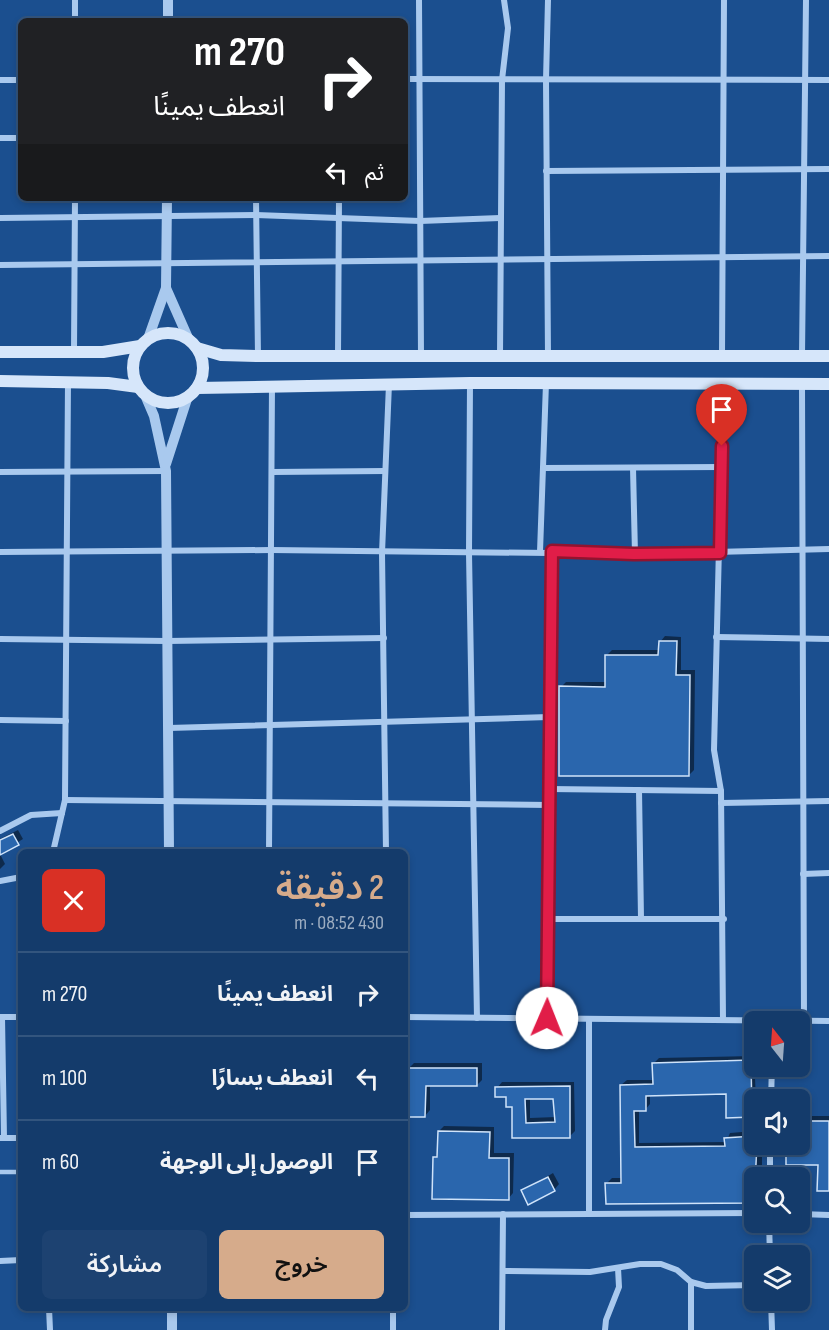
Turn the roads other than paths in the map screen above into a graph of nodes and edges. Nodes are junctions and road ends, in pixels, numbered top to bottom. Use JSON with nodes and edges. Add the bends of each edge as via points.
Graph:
{"nodes":[{"id":1,"x":75,"y":0,"type":"edge"},
{"id":2,"x":168,"y":0,"type":"edge"},
{"id":3,"x":419,"y":0,"type":"edge"},
{"id":4,"x":504,"y":0,"type":"edge"},
{"id":5,"x":548,"y":0,"type":"edge"},
{"id":6,"x":724,"y":0,"type":"edge"},
{"id":7,"x":806,"y":0,"type":"edge"},
{"id":8,"x":75,"y":18,"type":"edge"},
{"id":9,"x":168,"y":18,"type":"edge"},
{"id":10,"x":408,"y":79,"type":"edge"},
{"id":11,"x":420,"y":79,"type":"junction"},
{"id":12,"x":0,"y":80,"type":"edge"},
{"id":13,"x":18,"y":80,"type":"edge"},
{"id":14,"x":502,"y":80,"type":"junction"},
{"id":15,"x":804,"y":80,"type":"junction"},
{"id":16,"x":829,"y":80,"type":"edge"},
{"id":17,"x":546,"y":81,"type":"junction"},
{"id":18,"x":723,"y":81,"type":"junction"},
{"id":19,"x":0,"y":138,"type":"edge"},
{"id":20,"x":18,"y":138,"type":"edge"},
{"id":21,"x":804,"y":169,"type":"junction"},
{"id":22,"x":829,"y":169,"type":"edge"},
{"id":23,"x":723,"y":170,"type":"junction"},
{"id":24,"x":546,"y":171,"type":"junction"},
{"id":25,"x":75,"y":201,"type":"edge"},
{"id":26,"x":167,"y":201,"type":"edge"},
{"id":27,"x":256,"y":201,"type":"edge"},
{"id":28,"x":339,"y":201,"type":"edge"},
{"id":29,"x":256,"y":215,"type":"junction"},
{"id":30,"x":167,"y":216,"type":"junction"},
{"id":31,"x":75,"y":217,"type":"junction"},
{"id":32,"x":339,"y":217,"type":"junction"},
{"id":33,"x":0,"y":218,"type":"edge"},
{"id":34,"x":500,"y":218,"type":"junction"},
{"id":35,"x":420,"y":221,"type":"junction"},
{"id":36,"x":803,"y":256,"type":"junction"},
{"id":37,"x":829,"y":256,"type":"edge"},
{"id":38,"x":723,"y":258,"type":"junction"},
{"id":39,"x":547,"y":259,"type":"junction"},
{"id":40,"x":420,"y":260,"type":"junction"},
{"id":41,"x":499,"y":260,"type":"junction"},
{"id":42,"x":339,"y":261,"type":"junction"},
{"id":43,"x":256,"y":262,"type":"junction"},
{"id":44,"x":166,"y":263,"type":"junction"},
{"id":45,"x":74,"y":264,"type":"junction"},
{"id":46,"x":0,"y":265,"type":"edge"},
{"id":47,"x":166,"y":288,"type":"junction"},
{"id":48,"x":144,"y":342,"type":"junction"},
{"id":49,"x":193,"y":344,"type":"junction"},
{"id":50,"x":0,"y":352,"type":"edge"},
{"id":51,"x":74,"y":352,"type":"junction"},
{"id":52,"x":258,"y":356,"type":"junction"},
{"id":53,"x":338,"y":356,"type":"junction"},
{"id":54,"x":421,"y":356,"type":"junction"},
{"id":55,"x":500,"y":356,"type":"junction"},
{"id":56,"x":548,"y":356,"type":"junction"},
{"id":57,"x":802,"y":356,"type":"junction"},
{"id":58,"x":829,"y":356,"type":"edge"},
{"id":59,"x":722,"y":357,"type":"junction"},
{"id":60,"x":0,"y":381,"type":"edge"},
{"id":61,"x":68,"y":381,"type":"junction"},
{"id":62,"x":546,"y":382,"type":"junction"},
{"id":63,"x":388,"y":383,"type":"junction"},
{"id":64,"x":470,"y":383,"type":"junction"},
{"id":65,"x":272,"y":384,"type":"junction"},
{"id":66,"x":723,"y":384,"type":"junction"},
{"id":67,"x":802,"y":384,"type":"junction"},
{"id":68,"x":829,"y":384,"type":"edge"},
{"id":69,"x":142,"y":391,"type":"junction"},
{"id":70,"x":193,"y":392,"type":"junction"},
{"id":71,"x":722,"y":467,"type":"junction"},
{"id":72,"x":166,"y":468,"type":"junction"},
{"id":73,"x":543,"y":468,"type":"junction"},
{"id":74,"x":633,"y":468,"type":"junction"},
{"id":75,"x":385,"y":471,"type":"junction"},
{"id":76,"x":0,"y":472,"type":"edge"},
{"id":77,"x":66,"y":472,"type":"junction"},
{"id":78,"x":272,"y":472,"type":"junction"},
{"id":79,"x":829,"y":549,"type":"edge"},
{"id":80,"x":168,"y":550,"type":"junction"},
{"id":81,"x":271,"y":550,"type":"junction"},
{"id":82,"x":803,"y":550,"type":"junction"},
{"id":83,"x":65,"y":551,"type":"junction"},
{"id":84,"x":552,"y":551,"type":"junction"},
{"id":85,"x":0,"y":552,"type":"edge"},
{"id":86,"x":540,"y":552,"type":"junction"},
{"id":87,"x":382,"y":553,"type":"junction"},
{"id":88,"x":469,"y":553,"type":"junction"},
{"id":89,"x":720,"y":553,"type":"junction"},
{"id":90,"x":634,"y":554,"type":"junction"},
{"id":91,"x":716,"y":637,"type":"junction"},
{"id":92,"x":384,"y":638,"type":"junction"},
{"id":93,"x":803,"y":638,"type":"junction"},
{"id":94,"x":0,"y":639,"type":"edge"},
{"id":95,"x":68,"y":639,"type":"junction"},
{"id":96,"x":829,"y":639,"type":"edge"},
{"id":97,"x":270,"y":640,"type":"junction"},
{"id":98,"x":167,"y":641,"type":"junction"},
{"id":99,"x":549,"y":717,"type":"junction"},
{"id":100,"x":472,"y":719,"type":"junction"},
{"id":101,"x":0,"y":720,"type":"edge"},
{"id":102,"x":66,"y":721,"type":"junction"},
{"id":103,"x":384,"y":722,"type":"junction"},
{"id":104,"x":270,"y":725,"type":"junction"},
{"id":105,"x":169,"y":728,"type":"junction"},
{"id":106,"x":549,"y":789,"type":"junction"},
{"id":107,"x":639,"y":790,"type":"junction"},
{"id":108,"x":721,"y":791,"type":"junction"},
{"id":109,"x":65,"y":800,"type":"junction"},
{"id":110,"x":169,"y":800,"type":"junction"},
{"id":111,"x":269,"y":801,"type":"junction"},
{"id":112,"x":803,"y":801,"type":"junction"},
{"id":113,"x":829,"y":801,"type":"edge"},
{"id":114,"x":386,"y":803,"type":"junction"},
{"id":115,"x":721,"y":803,"type":"junction"},
{"id":116,"x":473,"y":804,"type":"junction"},
{"id":117,"x":549,"y":805,"type":"junction"},
{"id":118,"x":62,"y":813,"type":"junction"},
{"id":119,"x":0,"y":831,"type":"edge"},
{"id":120,"x":54,"y":849,"type":"edge"},
{"id":121,"x":169,"y":849,"type":"edge"},
{"id":122,"x":269,"y":849,"type":"edge"},
{"id":123,"x":386,"y":849,"type":"edge"},
{"id":124,"x":829,"y":873,"type":"edge"},
{"id":125,"x":803,"y":874,"type":"junction"},
{"id":126,"x":18,"y":878,"type":"edge"},
{"id":127,"x":0,"y":881,"type":"edge"},
{"id":128,"x":548,"y":919,"type":"junction"},
{"id":129,"x":641,"y":919,"type":"junction"},
{"id":130,"x":724,"y":919,"type":"junction"},
{"id":131,"x":804,"y":1011,"type":"edge"},
{"id":132,"x":1,"y":1017,"type":"edge"},
{"id":133,"x":18,"y":1017,"type":"edge"},
{"id":134,"x":408,"y":1017,"type":"edge"},
{"id":135,"x":477,"y":1018,"type":"junction"},
{"id":136,"x":547,"y":1018,"type":"junction"},
{"id":137,"x":589,"y":1020,"type":"junction"},
{"id":138,"x":723,"y":1020,"type":"junction"},
{"id":139,"x":744,"y":1020,"type":"edge"},
{"id":140,"x":810,"y":1021,"type":"edge"},
{"id":141,"x":829,"y":1021,"type":"edge"},
{"id":142,"x":2,"y":1138,"type":"edge"},
{"id":143,"x":18,"y":1138,"type":"edge"},
{"id":144,"x":0,"y":1172,"type":"edge"},
{"id":145,"x":18,"y":1172,"type":"edge"},
{"id":146,"x":589,"y":1213,"type":"junction"},
{"id":147,"x":744,"y":1213,"type":"edge"},
{"id":148,"x":503,"y":1214,"type":"junction"},
{"id":149,"x":810,"y":1214,"type":"edge"},
{"id":150,"x":408,"y":1215,"type":"edge"},
{"id":151,"x":829,"y":1215,"type":"edge"},
{"id":152,"x":18,"y":1260,"type":"edge"},
{"id":153,"x":0,"y":1261,"type":"edge"},
{"id":154,"x":618,"y":1268,"type":"junction"},
{"id":155,"x":503,"y":1271,"type":"junction"},
{"id":156,"x":691,"y":1282,"type":"junction"},
{"id":157,"x":744,"y":1285,"type":"edge"},
{"id":158,"x":49,"y":1311,"type":"edge"},
{"id":159,"x":172,"y":1311,"type":"edge"},
{"id":160,"x":393,"y":1311,"type":"edge"},
{"id":161,"x":771,"y":1311,"type":"edge"},
{"id":162,"x":50,"y":1330,"type":"edge"},
{"id":163,"x":172,"y":1330,"type":"edge"},
{"id":164,"x":393,"y":1330,"type":"edge"},
{"id":165,"x":502,"y":1330,"type":"edge"},
{"id":166,"x":605,"y":1330,"type":"edge"},
{"id":167,"x":691,"y":1330,"type":"edge"},
{"id":168,"x":772,"y":1330,"type":"edge"}],
"edges":[{"from":1,"to":8,"type":"street"},
{"from":2,"to":9,"type":"street"},
{"from":3,"to":11,"type":"street"},
{"from":4,"to":14,"type":"street","via":[[508,28]]},
{"from":5,"to":17,"type":"street"},
{"from":6,"to":18,"type":"street"},
{"from":7,"to":15,"type":"street"},
{"from":10,"to":11,"type":"street"},
{"from":11,"to":14,"type":"street"},
{"from":11,"to":35,"type":"street"},
{"from":12,"to":13,"type":"street"},
{"from":14,"to":17,"type":"street"},
{"from":14,"to":34,"type":"street"},
{"from":15,"to":16,"type":"street"},
{"from":15,"to":18,"type":"street"},
{"from":15,"to":21,"type":"street"},
{"from":17,"to":18,"type":"street"},
{"from":17,"to":24,"type":"street"},
{"from":18,"to":23,"type":"street"},
{"from":19,"to":20,"type":"street"},
{"from":21,"to":22,"type":"street"},
{"from":21,"to":23,"type":"street"},
{"from":21,"to":36,"type":"street"},
{"from":23,"to":24,"type":"street"},
{"from":23,"to":38,"type":"street"},
{"from":24,"to":39,"type":"street"},
{"from":25,"to":31,"type":"street"},
{"from":26,"to":30,"type":"street"},
{"from":27,"to":29,"type":"street"},
{"from":28,"to":32,"type":"street"},
{"from":29,"to":30,"type":"street"},
{"from":29,"to":32,"type":"street"},
{"from":29,"to":43,"type":"street"},
{"from":30,"to":31,"type":"street"},
{"from":30,"to":44,"type":"street"},
{"from":31,"to":33,"type":"street"},
{"from":31,"to":45,"type":"street"},
{"from":32,"to":35,"type":"street"},
{"from":32,"to":42,"type":"street"},
{"from":34,"to":35,"type":"street"},
{"from":34,"to":41,"type":"street"},
{"from":35,"to":40,"type":"street"},
{"from":36,"to":37,"type":"street"},
{"from":36,"to":38,"type":"street"},
{"from":36,"to":57,"type":"street"},
{"from":38,"to":39,"type":"street"},
{"from":38,"to":59,"type":"street"},
{"from":39,"to":41,"type":"street"},
{"from":39,"to":56,"type":"street"},
{"from":40,"to":41,"type":"street"},
{"from":40,"to":42,"type":"street"},
{"from":40,"to":54,"type":"street"},
{"from":41,"to":55,"type":"street"},
{"from":42,"to":43,"type":"street"},
{"from":42,"to":53,"type":"street"},
{"from":43,"to":44,"type":"street"},
{"from":43,"to":52,"type":"street"},
{"from":44,"to":45,"type":"street"},
{"from":44,"to":47,"type":"street"},
{"from":45,"to":46,"type":"street"},
{"from":45,"to":51,"type":"street"},
{"from":47,"to":48,"type":"street"},
{"from":47,"to":49,"type":"street"},
{"from":48,"to":49,"type":"main road","via":[[169,333]]},
{"from":48,"to":51,"type":"main road","via":[[103,352]]},
{"from":48,"to":69,"type":"main road","via":[[133,366]]},
{"from":49,"to":52,"type":"main road","via":[[220,355]]},
{"from":49,"to":70,"type":"main road","via":[[203,368]]},
{"from":50,"to":51,"type":"main road"},
{"from":52,"to":53,"type":"main road"},
{"from":53,"to":54,"type":"main road"},
{"from":54,"to":55,"type":"main road"},
{"from":55,"to":56,"type":"main road"},
{"from":56,"to":59,"type":"main road"},
{"from":57,"to":58,"type":"main road"},
{"from":57,"to":59,"type":"main road"},
{"from":60,"to":61,"type":"main road"},
{"from":61,"to":69,"type":"main road"},
{"from":61,"to":77,"type":"street"},
{"from":62,"to":64,"type":"main road"},
{"from":62,"to":66,"type":"main road"},
{"from":62,"to":73,"type":"street"},
{"from":63,"to":64,"type":"main road"},
{"from":63,"to":65,"type":"main road"},
{"from":63,"to":75,"type":"street"},
{"from":64,"to":88,"type":"street"},
{"from":65,"to":70,"type":"main road"},
{"from":65,"to":78,"type":"street"},
{"from":66,"to":67,"type":"main road"},
{"from":66,"to":71,"type":"street"},
{"from":67,"to":68,"type":"main road"},
{"from":67,"to":82,"type":"street"},
{"from":69,"to":70,"type":"main road","via":[[167,403]]},
{"from":69,"to":72,"type":"street"},
{"from":70,"to":72,"type":"street"},
{"from":71,"to":74,"type":"street"},
{"from":71,"to":89,"type":"street"},
{"from":72,"to":77,"type":"street"},
{"from":72,"to":80,"type":"street"},
{"from":73,"to":74,"type":"street"},
{"from":73,"to":86,"type":"street"},
{"from":74,"to":90,"type":"street"},
{"from":75,"to":78,"type":"street"},
{"from":75,"to":87,"type":"street"},
{"from":76,"to":77,"type":"street"},
{"from":77,"to":83,"type":"street"},
{"from":78,"to":81,"type":"street"},
{"from":79,"to":82,"type":"street"},
{"from":80,"to":81,"type":"street"},
{"from":80,"to":83,"type":"street"},
{"from":80,"to":98,"type":"street"},
{"from":81,"to":87,"type":"street"},
{"from":81,"to":97,"type":"street"},
{"from":82,"to":89,"type":"street"},
{"from":82,"to":93,"type":"street"},
{"from":83,"to":85,"type":"street"},
{"from":83,"to":95,"type":"street"},
{"from":84,"to":86,"type":"street"},
{"from":84,"to":90,"type":"street"},
{"from":84,"to":99,"type":"street"},
{"from":86,"to":88,"type":"street"},
{"from":87,"to":88,"type":"street"},
{"from":87,"to":92,"type":"street"},
{"from":88,"to":100,"type":"street"},
{"from":89,"to":90,"type":"street"},
{"from":89,"to":91,"type":"street"},
{"from":91,"to":93,"type":"street"},
{"from":91,"to":108,"type":"street","via":[[714,750]]},
{"from":92,"to":97,"type":"street"},
{"from":92,"to":103,"type":"street"},
{"from":93,"to":96,"type":"street"},
{"from":93,"to":112,"type":"street"},
{"from":94,"to":95,"type":"street"},
{"from":95,"to":98,"type":"street"},
{"from":95,"to":102,"type":"street"},
{"from":97,"to":98,"type":"street"},
{"from":97,"to":104,"type":"street"},
{"from":98,"to":105,"type":"street"},
{"from":99,"to":100,"type":"street"},
{"from":99,"to":106,"type":"street"},
{"from":100,"to":103,"type":"street"},
{"from":100,"to":116,"type":"street"},
{"from":101,"to":102,"type":"street"},
{"from":102,"to":109,"type":"street"},
{"from":103,"to":104,"type":"street"},
{"from":103,"to":114,"type":"street"},
{"from":104,"to":105,"type":"street"},
{"from":104,"to":111,"type":"street"},
{"from":105,"to":110,"type":"street"},
{"from":106,"to":107,"type":"street"},
{"from":106,"to":117,"type":"street"},
{"from":107,"to":108,"type":"street"},
{"from":107,"to":129,"type":"street"},
{"from":108,"to":115,"type":"street"},
{"from":109,"to":110,"type":"street"},
{"from":109,"to":118,"type":"street"},
{"from":110,"to":111,"type":"street"},
{"from":110,"to":121,"type":"street"},
{"from":111,"to":114,"type":"street"},
{"from":111,"to":122,"type":"street"},
{"from":112,"to":113,"type":"street"},
{"from":112,"to":115,"type":"street"},
{"from":112,"to":125,"type":"street"},
{"from":114,"to":116,"type":"street"},
{"from":114,"to":123,"type":"street"},
{"from":115,"to":130,"type":"street"},
{"from":116,"to":117,"type":"street"},
{"from":116,"to":135,"type":"street"},
{"from":117,"to":128,"type":"street"},
{"from":118,"to":119,"type":"street","via":[[31,815]]},
{"from":118,"to":120,"type":"street"},
{"from":124,"to":125,"type":"street"},
{"from":125,"to":131,"type":"street"},
{"from":126,"to":127,"type":"street"},
{"from":128,"to":129,"type":"street"},
{"from":128,"to":136,"type":"street"},
{"from":129,"to":130,"type":"street"},
{"from":130,"to":138,"type":"street"},
{"from":132,"to":133,"type":"street"},
{"from":132,"to":142,"type":"street"},
{"from":134,"to":135,"type":"street"},
{"from":135,"to":136,"type":"street"},
{"from":136,"to":137,"type":"street"},
{"from":137,"to":138,"type":"street"},
{"from":137,"to":146,"type":"street"},
{"from":138,"to":139,"type":"street"},
{"from":140,"to":141,"type":"street"},
{"from":142,"to":143,"type":"street"},
{"from":144,"to":145,"type":"lane"},
{"from":146,"to":147,"type":"street"},
{"from":146,"to":148,"type":"street"},
{"from":148,"to":150,"type":"street"},
{"from":148,"to":155,"type":"street"},
{"from":149,"to":151,"type":"street"},
{"from":152,"to":153,"type":"street"},
{"from":154,"to":155,"type":"street","via":[[590,1272]]},
{"from":154,"to":156,"type":"street","via":[[661,1264],[677,1270]]},
{"from":154,"to":166,"type":"street","via":[[619,1287]]},
{"from":155,"to":165,"type":"street"},
{"from":156,"to":157,"type":"street","via":[[706,1286]]},
{"from":156,"to":167,"type":"street"},
{"from":158,"to":162,"type":"street"},
{"from":159,"to":163,"type":"street"},
{"from":160,"to":164,"type":"street"},
{"from":161,"to":168,"type":"street"}]}
